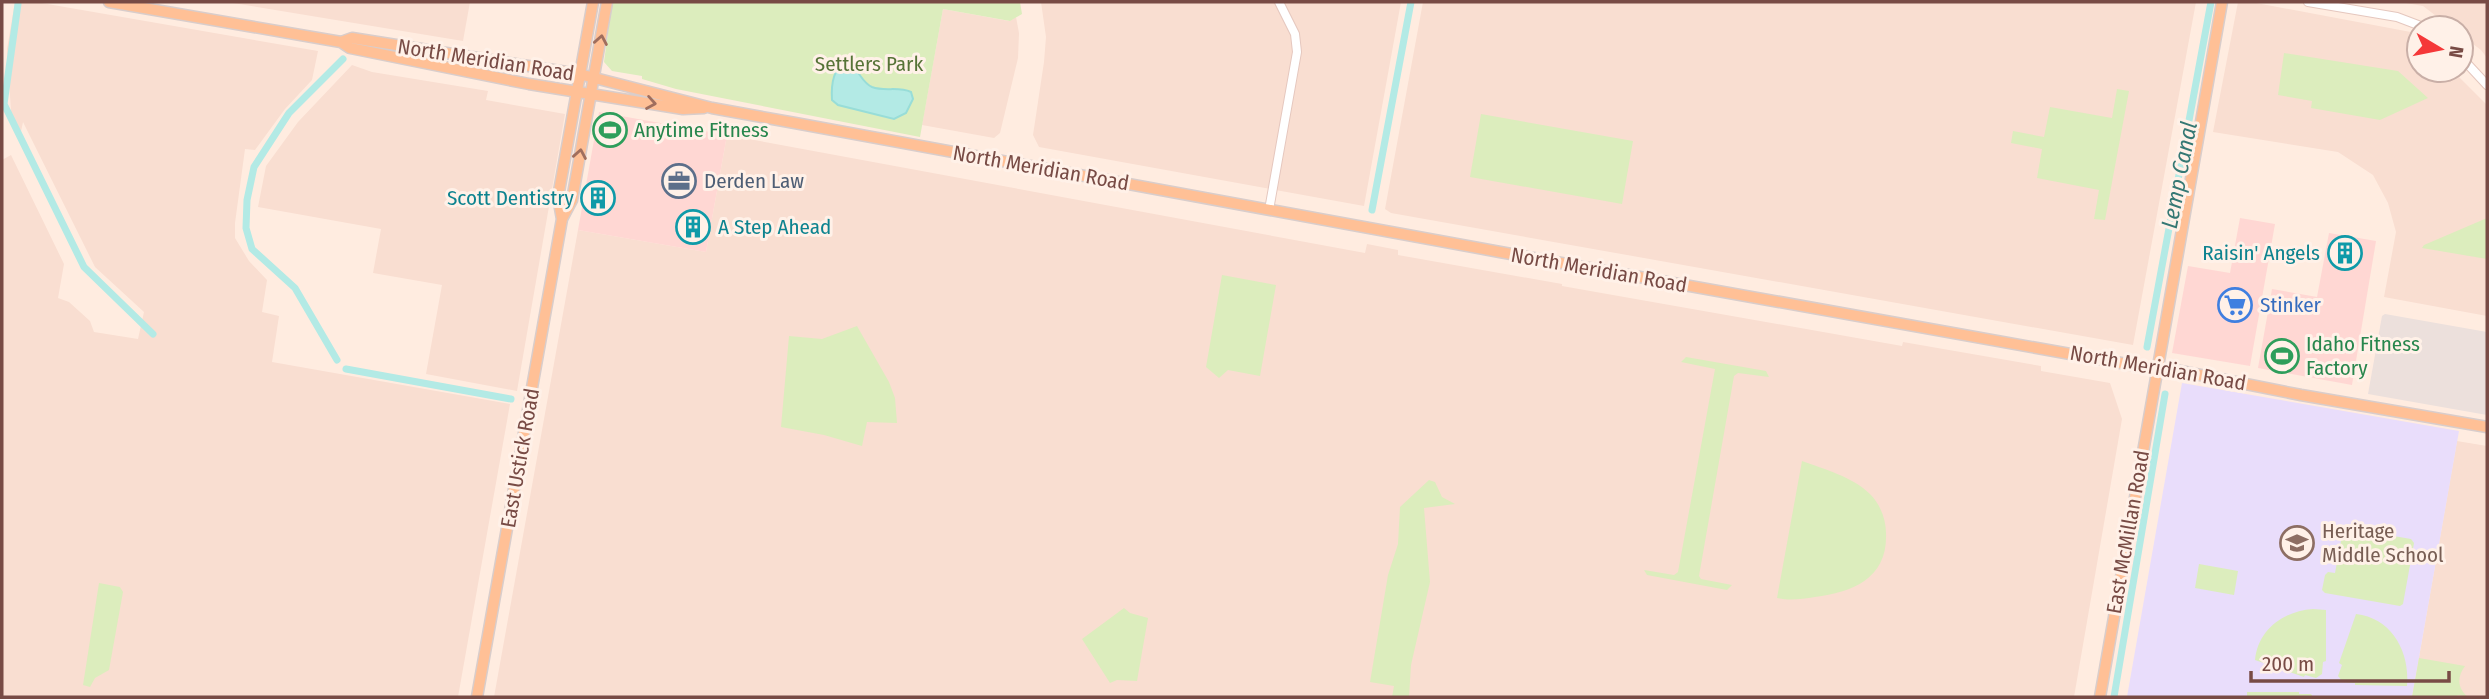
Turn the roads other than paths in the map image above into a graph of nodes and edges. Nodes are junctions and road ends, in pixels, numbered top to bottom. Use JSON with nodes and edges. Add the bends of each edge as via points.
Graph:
{"nodes":[{"id":1,"x":108,"y":2,"type":"edge"},
{"id":2,"x":593,"y":2,"type":"edge"},
{"id":3,"x":607,"y":2,"type":"edge"},
{"id":4,"x":1279,"y":2,"type":"edge"},
{"id":5,"x":2221,"y":2,"type":"edge"},
{"id":6,"x":2308,"y":2,"type":"edge"},
{"id":7,"x":2405,"y":21,"type":"edge"},
{"id":8,"x":382,"y":49,"type":"junction"},
{"id":9,"x":2475,"y":72,"type":"edge"},
{"id":10,"x":579,"y":74,"type":"junction"},
{"id":11,"x":594,"y":78,"type":"junction"},
{"id":12,"x":2487,"y":85,"type":"edge"},
{"id":13,"x":577,"y":91,"type":"junction"},
{"id":14,"x":591,"y":93,"type":"junction"},
{"id":15,"x":712,"y":108,"type":"junction"},
{"id":16,"x":1269,"y":210,"type":"junction"},
{"id":17,"x":562,"y":219,"type":"junction"},
{"id":18,"x":2157,"y":367,"type":"junction"},
{"id":19,"x":2487,"y":427,"type":"edge"},
{"id":20,"x":477,"y":697,"type":"edge"},
{"id":21,"x":2100,"y":697,"type":"edge"}],
"edges":[{"from":1,"to":8,"type":"main road","name":"North Meridian Road","via":[[341,42],[350,48]]},
{"from":2,"to":10,"type":"main road","name":"East Ustick Road"},
{"from":11,"to":3,"type":"main road","name":"East Ustick Road","one_way":true},
{"from":4,"to":16,"type":"street","via":[[1295,34],[1297,52]]},
{"from":5,"to":18,"type":"main road","name":"East McMillan Road"},
{"from":6,"to":7,"type":"street"},
{"from":8,"to":10,"type":"main road","name":"North Meridian Road"},
{"from":8,"to":13,"type":"main road","name":"North Meridian Road"},
{"from":9,"to":12,"type":"street"},
{"from":10,"to":11,"type":"main road","name":"North Meridian Road"},
{"from":10,"to":13,"type":"main road","name":"East Ustick Road"},
{"from":11,"to":14,"type":"main road","name":"East Ustick Road"},
{"from":11,"to":15,"type":"main road","name":"North Meridian Road"},
{"from":13,"to":14,"type":"main road","name":"North Meridian Road"},
{"from":13,"to":17,"type":"main road","name":"East Ustick Road","via":[[558,197]]},
{"from":14,"to":15,"type":"main road","name":"North Meridian Road","one_way":true,"via":[[683,109]]},
{"from":17,"to":14,"type":"main road","name":"East Ustick Road","one_way":true,"via":[[572,200]]},
{"from":15,"to":16,"type":"main road","name":"North Meridian Road"},
{"from":16,"to":18,"type":"main road","name":"North Meridian Road"},
{"from":17,"to":20,"type":"main road","name":"East Ustick Road"},
{"from":18,"to":19,"type":"main road","name":"North Meridian Road"},
{"from":18,"to":21,"type":"main road","name":"East McMillan Road"}]}
